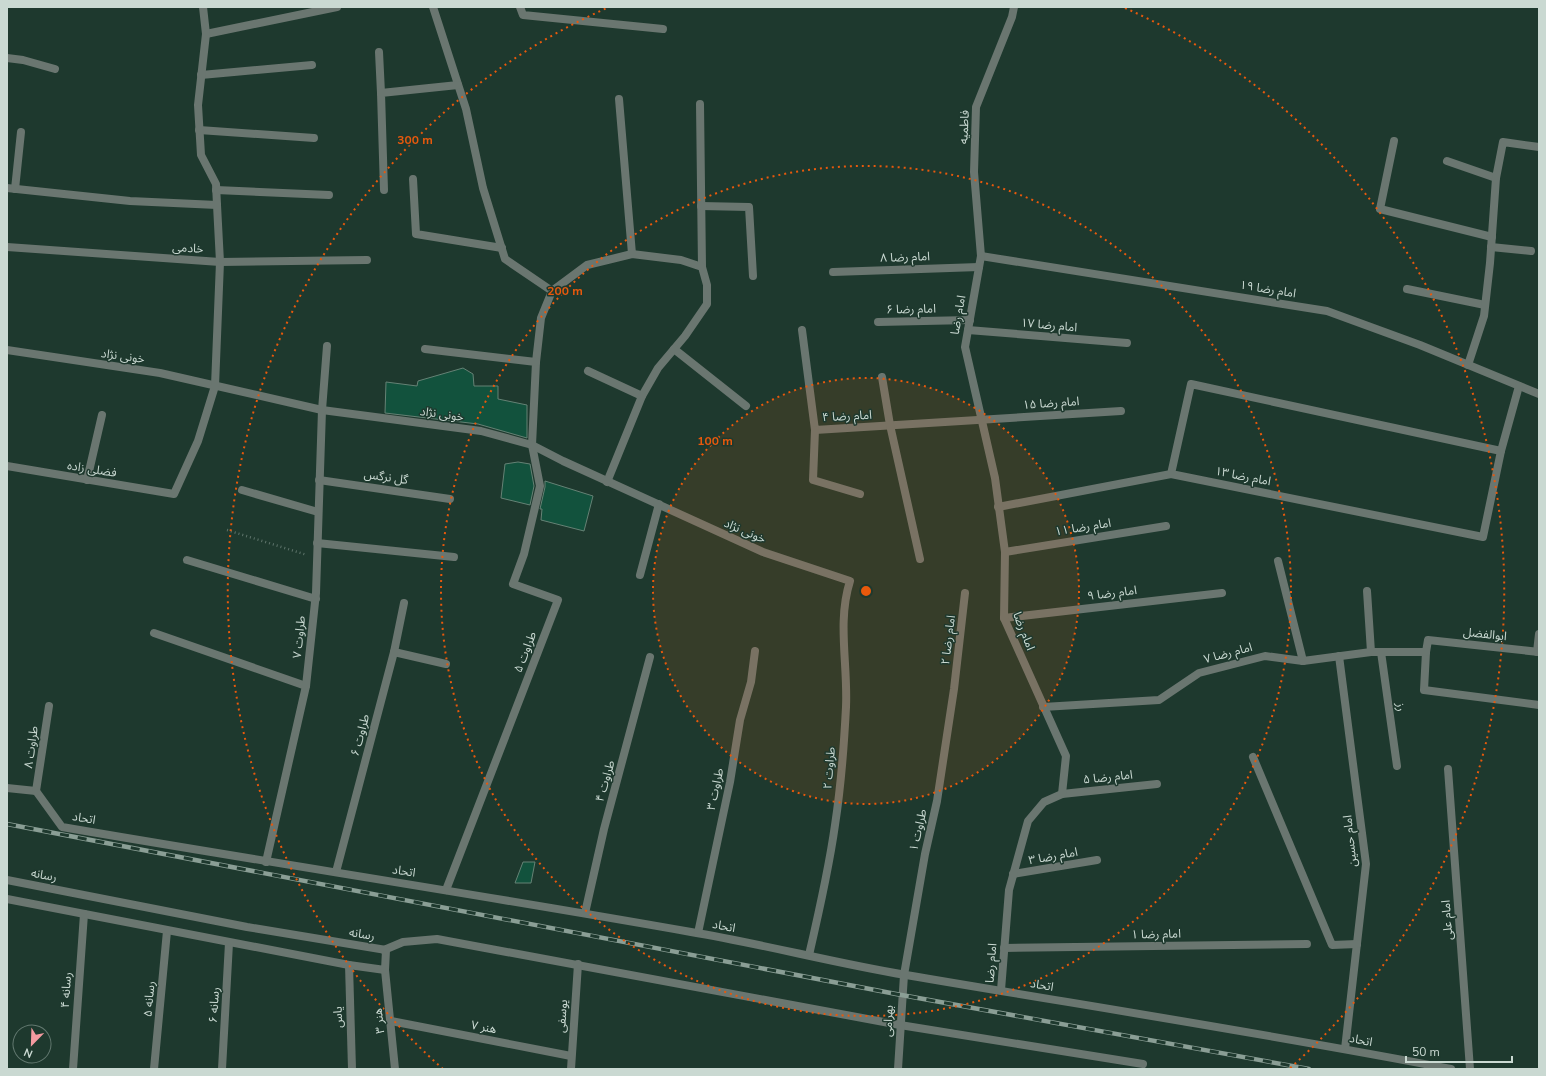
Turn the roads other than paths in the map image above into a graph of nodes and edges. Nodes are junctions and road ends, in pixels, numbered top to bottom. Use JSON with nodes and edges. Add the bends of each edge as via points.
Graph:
{"nodes":[{"id":1,"x":204,"y":7,"type":"edge"},
{"id":2,"x":337,"y":7,"type":"edge"},
{"id":3,"x":433,"y":7,"type":"edge"},
{"id":4,"x":520,"y":7,"type":"edge"},
{"id":5,"x":1014,"y":7,"type":"edge"},
{"id":6,"x":663,"y":29,"type":"dead end"},
{"id":7,"x":206,"y":34,"type":"junction"},
{"id":8,"x":379,"y":52,"type":"dead end"},
{"id":9,"x":7,"y":58,"type":"edge"},
{"id":10,"x":312,"y":65,"type":"dead end"},
{"id":11,"x":55,"y":69,"type":"dead end"},
{"id":12,"x":201,"y":75,"type":"junction"},
{"id":13,"x":458,"y":85,"type":"junction"},
{"id":14,"x":381,"y":93,"type":"junction"},
{"id":15,"x":619,"y":99,"type":"dead end"},
{"id":16,"x":700,"y":104,"type":"dead end"},
{"id":17,"x":199,"y":130,"type":"junction"},
{"id":18,"x":21,"y":132,"type":"dead end"},
{"id":19,"x":314,"y":138,"type":"dead end"},
{"id":20,"x":1394,"y":141,"type":"dead end"},
{"id":21,"x":1539,"y":147,"type":"edge"},
{"id":22,"x":1447,"y":161,"type":"dead end"},
{"id":23,"x":1496,"y":178,"type":"junction"},
{"id":24,"x":413,"y":179,"type":"dead end"},
{"id":25,"x":11,"y":188,"type":"edge"},
{"id":26,"x":216,"y":190,"type":"junction"},
{"id":27,"x":384,"y":190,"type":"dead end"},
{"id":28,"x":329,"y":196,"type":"dead end"},
{"id":29,"x":218,"y":205,"type":"junction"},
{"id":30,"x":701,"y":206,"type":"junction"},
{"id":31,"x":1492,"y":237,"type":"junction"},
{"id":32,"x":7,"y":247,"type":"edge"},
{"id":33,"x":1491,"y":247,"type":"junction"},
{"id":34,"x":502,"y":248,"type":"junction"},
{"id":35,"x":1531,"y":251,"type":"dead end"},
{"id":36,"x":632,"y":254,"type":"junction"},
{"id":37,"x":981,"y":256,"type":"junction"},
{"id":38,"x":368,"y":260,"type":"dead end"},
{"id":39,"x":220,"y":262,"type":"junction"},
{"id":40,"x":702,"y":267,"type":"junction"},
{"id":41,"x":979,"y":267,"type":"junction"},
{"id":42,"x":833,"y":272,"type":"dead end"},
{"id":43,"x":753,"y":276,"type":"dead end"},
{"id":44,"x":1407,"y":289,"type":"dead end"},
{"id":45,"x":552,"y":291,"type":"junction"},
{"id":46,"x":1485,"y":305,"type":"junction"},
{"id":47,"x":970,"y":320,"type":"junction"},
{"id":48,"x":878,"y":322,"type":"dead end"},
{"id":49,"x":802,"y":330,"type":"dead end"},
{"id":50,"x":968,"y":330,"type":"junction"},
{"id":51,"x":1127,"y":343,"type":"dead end"},
{"id":52,"x":327,"y":346,"type":"dead end"},
{"id":53,"x":425,"y":349,"type":"dead end"},
{"id":54,"x":674,"y":349,"type":"junction"},
{"id":55,"x":7,"y":350,"type":"edge"},
{"id":56,"x":536,"y":362,"type":"junction"},
{"id":57,"x":1468,"y":365,"type":"junction"},
{"id":58,"x":588,"y":371,"type":"dead end"},
{"id":59,"x":882,"y":377,"type":"dead end"},
{"id":60,"x":215,"y":386,"type":"junction"},
{"id":61,"x":1520,"y":386,"type":"junction"},
{"id":62,"x":1539,"y":394,"type":"edge"},
{"id":63,"x":642,"y":396,"type":"junction"},
{"id":64,"x":746,"y":406,"type":"dead end"},
{"id":65,"x":322,"y":410,"type":"junction"},
{"id":66,"x":1121,"y":411,"type":"dead end"},
{"id":67,"x":102,"y":415,"type":"dead end"},
{"id":68,"x":982,"y":420,"type":"junction"},
{"id":69,"x":890,"y":426,"type":"junction"},
{"id":70,"x":815,"y":430,"type":"junction"},
{"id":71,"x":532,"y":445,"type":"junction"},
{"id":72,"x":1501,"y":451,"type":"junction"},
{"id":73,"x":7,"y":466,"type":"edge"},
{"id":74,"x":1171,"y":474,"type":"junction"},
{"id":75,"x":87,"y":480,"type":"junction"},
{"id":76,"x":319,"y":480,"type":"junction"},
{"id":77,"x":607,"y":482,"type":"junction"},
{"id":78,"x":242,"y":490,"type":"dead end"},
{"id":79,"x":860,"y":494,"type":"dead end"},
{"id":80,"x":450,"y":499,"type":"dead end"},
{"id":81,"x":659,"y":504,"type":"junction"},
{"id":82,"x":998,"y":507,"type":"junction"},
{"id":83,"x":318,"y":512,"type":"junction"},
{"id":84,"x":1166,"y":526,"type":"dead end"},
{"id":85,"x":317,"y":543,"type":"junction"},
{"id":86,"x":1004,"y":552,"type":"junction"},
{"id":87,"x":454,"y":557,"type":"dead end"},
{"id":88,"x":920,"y":559,"type":"dead end"},
{"id":89,"x":187,"y":560,"type":"dead end"},
{"id":90,"x":1278,"y":561,"type":"dead end"},
{"id":91,"x":640,"y":575,"type":"dead end"},
{"id":92,"x":850,"y":581,"type":"joint"},
{"id":93,"x":1366,"y":590,"type":"dead end"},
{"id":94,"x":966,"y":593,"type":"dead end"},
{"id":95,"x":1222,"y":593,"type":"dead end"},
{"id":96,"x":316,"y":599,"type":"junction"},
{"id":97,"x":404,"y":603,"type":"dead end"},
{"id":98,"x":1004,"y":618,"type":"junction"},
{"id":99,"x":154,"y":633,"type":"dead end"},
{"id":100,"x":1539,"y":634,"type":"edge"},
{"id":101,"x":755,"y":651,"type":"dead end"},
{"id":102,"x":394,"y":652,"type":"junction"},
{"id":103,"x":1371,"y":652,"type":"junction"},
{"id":104,"x":1381,"y":652,"type":"junction"},
{"id":105,"x":1426,"y":652,"type":"junction"},
{"id":106,"x":1538,"y":652,"type":"edge"},
{"id":107,"x":1339,"y":656,"type":"junction"},
{"id":108,"x":650,"y":657,"type":"dead end"},
{"id":109,"x":1303,"y":660,"type":"junction"},
{"id":110,"x":446,"y":664,"type":"dead end"},
{"id":111,"x":306,"y":686,"type":"junction"},
{"id":112,"x":954,"y":690,"type":"joint"},
{"id":113,"x":1539,"y":705,"type":"edge"},
{"id":114,"x":49,"y":706,"type":"dead end"},
{"id":115,"x":1043,"y":706,"type":"junction"},
{"id":116,"x":1253,"y":756,"type":"dead end"},
{"id":117,"x":1397,"y":766,"type":"dead end"},
{"id":118,"x":1448,"y":769,"type":"dead end"},
{"id":119,"x":1157,"y":784,"type":"dead end"},
{"id":120,"x":7,"y":788,"type":"edge"},
{"id":121,"x":36,"y":791,"type":"junction"},
{"id":122,"x":1062,"y":794,"type":"junction"},
{"id":123,"x":1097,"y":860,"type":"dead end"},
{"id":124,"x":266,"y":862,"type":"junction"},
{"id":125,"x":336,"y":872,"type":"junction"},
{"id":126,"x":1013,"y":874,"type":"junction"},
{"id":127,"x":7,"y":880,"type":"edge"},
{"id":128,"x":446,"y":890,"type":"junction"},
{"id":129,"x":7,"y":899,"type":"edge"},
{"id":130,"x":585,"y":913,"type":"junction"},
{"id":131,"x":84,"y":914,"type":"junction"},
{"id":132,"x":167,"y":931,"type":"junction"},
{"id":133,"x":698,"y":933,"type":"junction"},
{"id":134,"x":229,"y":943,"type":"junction"},
{"id":135,"x":1308,"y":944,"type":"dead end"},
{"id":136,"x":1357,"y":944,"type":"junction"},
{"id":137,"x":1004,"y":948,"type":"junction"},
{"id":138,"x":384,"y":950,"type":"junction"},
{"id":139,"x":809,"y":955,"type":"junction"},
{"id":140,"x":578,"y":964,"type":"junction"},
{"id":141,"x":349,"y":965,"type":"junction"},
{"id":142,"x":385,"y":970,"type":"junction"},
{"id":143,"x":904,"y":975,"type":"junction"},
{"id":144,"x":1001,"y":990,"type":"junction"},
{"id":145,"x":391,"y":1021,"type":"junction"},
{"id":146,"x":900,"y":1025,"type":"junction"},
{"id":147,"x":1345,"y":1049,"type":"junction"},
{"id":148,"x":571,"y":1056,"type":"junction"},
{"id":149,"x":1143,"y":1064,"type":"dead end"},
{"id":150,"x":73,"y":1069,"type":"edge"},
{"id":151,"x":154,"y":1069,"type":"edge"},
{"id":152,"x":222,"y":1069,"type":"edge"},
{"id":153,"x":352,"y":1069,"type":"edge"},
{"id":154,"x":395,"y":1069,"type":"edge"},
{"id":155,"x":571,"y":1069,"type":"edge"},
{"id":156,"x":898,"y":1069,"type":"edge"},
{"id":157,"x":1451,"y":1069,"type":"edge"},
{"id":158,"x":1470,"y":1069,"type":"edge"}],
"edges":[{"from":1,"to":7,"type":"street"},
{"from":2,"to":7,"type":"street"},
{"from":3,"to":13,"type":"street"},
{"from":4,"to":6,"type":"street","via":[[523,15]]},
{"from":5,"to":37,"type":"street","name":"فاطمیه","via":[[976,107],[974,172]]},
{"from":7,"to":12,"type":"street"},
{"from":8,"to":14,"type":"street"},
{"from":9,"to":11,"type":"street"},
{"from":10,"to":12,"type":"street"},
{"from":12,"to":17,"type":"street"},
{"from":13,"to":14,"type":"street"},
{"from":13,"to":34,"type":"street","via":[[483,188]]},
{"from":14,"to":27,"type":"street"},
{"from":15,"to":36,"type":"street"},
{"from":16,"to":30,"type":"street"},
{"from":17,"to":19,"type":"street"},
{"from":17,"to":26,"type":"street","via":[[201,155],[216,184]]},
{"from":18,"to":25,"type":"street"},
{"from":20,"to":31,"type":"street","via":[[1380,209]]},
{"from":21,"to":23,"type":"street","via":[[1503,142]]},
{"from":22,"to":23,"type":"street"},
{"from":23,"to":31,"type":"street"},
{"from":24,"to":34,"type":"street","via":[[416,234]]},
{"from":25,"to":29,"type":"street","via":[[130,201]]},
{"from":26,"to":28,"type":"street"},
{"from":26,"to":29,"type":"street"},
{"from":29,"to":39,"type":"street"},
{"from":30,"to":40,"type":"street"},
{"from":30,"to":43,"type":"street","via":[[749,207]]},
{"from":31,"to":33,"type":"street"},
{"from":32,"to":39,"type":"street","name":"خادمی"},
{"from":33,"to":35,"type":"street"},
{"from":33,"to":46,"type":"street"},
{"from":34,"to":45,"type":"street","via":[[505,259]]},
{"from":36,"to":40,"type":"street","via":[[681,260]]},
{"from":36,"to":45,"type":"street","via":[[587,265]]},
{"from":37,"to":41,"type":"street","name":"امام رضا"},
{"from":37,"to":57,"type":"street","name":"امام رضا ۱۹","via":[[1327,311]]},
{"from":38,"to":39,"type":"street","name":"خادمی"},
{"from":39,"to":60,"type":"street"},
{"from":40,"to":54,"type":"street","via":[[707,286],[707,304]]},
{"from":41,"to":42,"type":"street","name":"امام رضا ۸"},
{"from":41,"to":47,"type":"street","name":"امام رضا"},
{"from":44,"to":46,"type":"street"},
{"from":45,"to":56,"type":"street","via":[[541,318]]},
{"from":46,"to":57,"type":"street","via":[[1484,316]]},
{"from":47,"to":48,"type":"street","name":"امام رضا ۶"},
{"from":47,"to":50,"type":"street","name":"امام رضا"},
{"from":49,"to":70,"type":"street","name":"امام رضا ۴"},
{"from":50,"to":51,"type":"street","name":"امام رضا ۱۷"},
{"from":50,"to":68,"type":"street","name":"امام رضا","via":[[965,347]]},
{"from":52,"to":65,"type":"street","name":"طراوت ۷"},
{"from":53,"to":56,"type":"street"},
{"from":54,"to":63,"type":"street","via":[[658,368]]},
{"from":54,"to":64,"type":"street"},
{"from":55,"to":60,"type":"street","name":"خونی نژاد","via":[[160,373]]},
{"from":56,"to":71,"type":"street"},
{"from":57,"to":61,"type":"street","name":"امام رضا ۱۹"},
{"from":58,"to":63,"type":"street"},
{"from":59,"to":69,"type":"street"},
{"from":60,"to":65,"type":"street","name":"خونی نژاد"},
{"from":60,"to":75,"type":"street","name":"فضلی زاده","via":[[198,441],[174,494]]},
{"from":61,"to":62,"type":"street","name":"امام رضا ۱۹"},
{"from":61,"to":72,"type":"street"},
{"from":63,"to":77,"type":"street"},
{"from":65,"to":71,"type":"street","name":"خونی نژاد","via":[[481,431]]},
{"from":65,"to":76,"type":"street","name":"طراوت ۷"},
{"from":66,"to":68,"type":"street","name":"امام رضا ۱۵"},
{"from":67,"to":75,"type":"street"},
{"from":68,"to":69,"type":"street","name":"امام رضا ۴"},
{"from":68,"to":82,"type":"street","name":"امام رضا","via":[[995,478]]},
{"from":69,"to":70,"type":"street","name":"امام رضا ۴"},
{"from":69,"to":88,"type":"street"},
{"from":70,"to":79,"type":"street","via":[[812,480]]},
{"from":71,"to":77,"type":"street","name":"خونی نژاد"},
{"from":71,"to":128,"type":"street","name":"طراوت ۵","via":[[540,486],[524,554],[512,584],[558,600]]},
{"from":72,"to":74,"type":"street","name":"امام رضا ۱۳","via":[[1483,537]]},
{"from":72,"to":74,"type":"street","via":[[1191,384]]},
{"from":73,"to":75,"type":"street","name":"فضلی زاده"},
{"from":74,"to":82,"type":"street","name":"امام رضا ۱۳"},
{"from":76,"to":80,"type":"street","name":"گل نرگس"},
{"from":76,"to":83,"type":"street","name":"طراوت ۷"},
{"from":77,"to":81,"type":"street","name":"خونی نژاد"},
{"from":78,"to":83,"type":"street"},
{"from":81,"to":91,"type":"street"},
{"from":81,"to":92,"type":"street","name":"خونی نژاد","via":[[763,552]]},
{"from":82,"to":86,"type":"street","name":"امام رضا"},
{"from":83,"to":85,"type":"street","name":"طراوت ۷"},
{"from":84,"to":86,"type":"street","name":"امام رضا ۱۱"},
{"from":85,"to":87,"type":"street"},
{"from":85,"to":96,"type":"street","name":"طراوت ۷"},
{"from":86,"to":98,"type":"street","name":"امام رضا"},
{"from":89,"to":96,"type":"street"},
{"from":90,"to":109,"type":"street"},
{"from":92,"to":139,"type":"street","name":"طراوت ۲","via":[[844,599],[846,704],[842,768],[835,825]]},
{"from":93,"to":103,"type":"street"},
{"from":94,"to":112,"type":"street","name":"امام رضا ۲"},
{"from":95,"to":98,"type":"street","name":"امام رضا ۹"},
{"from":96,"to":111,"type":"street","name":"طراوت ۷"},
{"from":97,"to":102,"type":"street","name":"طراوت ۶"},
{"from":98,"to":115,"type":"street","name":"امام رضا"},
{"from":99,"to":111,"type":"street"},
{"from":100,"to":106,"type":"street"},
{"from":101,"to":133,"type":"street","name":"طراوت ۳","via":[[752,682],[740,720],[730,782]]},
{"from":102,"to":110,"type":"street"},
{"from":102,"to":125,"type":"street","name":"طراوت ۶"},
{"from":103,"to":104,"type":"street","name":"امام رضا ۷"},
{"from":103,"to":107,"type":"street","name":"امام رضا ۷"},
{"from":104,"to":105,"type":"street","name":"امام رضا ۷"},
{"from":104,"to":117,"type":"street","name":"رز"},
{"from":105,"to":106,"type":"street","name":"ابوالفضل","via":[[1428,640]]},
{"from":105,"to":113,"type":"street","via":[[1424,690]]},
{"from":107,"to":109,"type":"street","name":"امام رضا ۷"},
{"from":107,"to":136,"type":"street","name":"امام حسین","via":[[1366,864]]},
{"from":108,"to":130,"type":"street","name":"طراوت ۴","via":[[604,830]]},
{"from":109,"to":115,"type":"street","name":"امام رضا ۷","via":[[1265,656],[1199,673],[1160,700]]},
{"from":111,"to":124,"type":"street","name":"طراوت ۷"},
{"from":112,"to":143,"type":"street","name":"طراوت ۱","via":[[937,801]]},
{"from":114,"to":121,"type":"street","name":"طراوت ۸"},
{"from":115,"to":122,"type":"street","name":"امام رضا","via":[[1066,756]]},
{"from":116,"to":136,"type":"street","via":[[1332,945]]},
{"from":118,"to":158,"type":"street","name":"امام علی"},
{"from":119,"to":122,"type":"street","name":"امام رضا ۵"},
{"from":120,"to":121,"type":"street"},
{"from":121,"to":124,"type":"street","name":"اتحاد","via":[[62,827]]},
{"from":122,"to":126,"type":"street","name":"امام رضا","via":[[1044,802],[1028,821]]},
{"from":123,"to":126,"type":"street","name":"امام رضا ۳"},
{"from":124,"to":125,"type":"street","name":"اتحاد"},
{"from":125,"to":128,"type":"street","name":"اتحاد"},
{"from":126,"to":137,"type":"street","name":"امام رضا","via":[[1009,890]]},
{"from":127,"to":138,"type":"street","name":"رسانه","via":[[247,927]]},
{"from":128,"to":130,"type":"street","name":"اتحاد"},
{"from":129,"to":131,"type":"street"},
{"from":130,"to":133,"type":"street","name":"اتحاد"},
{"from":131,"to":132,"type":"street"},
{"from":131,"to":150,"type":"street","name":"رسانه ۴"},
{"from":132,"to":134,"type":"street"},
{"from":132,"to":151,"type":"street","name":"رسانه ۵"},
{"from":133,"to":139,"type":"street","name":"اتحاد"},
{"from":134,"to":141,"type":"street"},
{"from":134,"to":152,"type":"street","name":"رسانه ۶"},
{"from":135,"to":137,"type":"street","name":"امام رضا ۱"},
{"from":136,"to":147,"type":"street","name":"امام حسین"},
{"from":137,"to":144,"type":"street","name":"امام رضا"},
{"from":138,"to":140,"type":"street","via":[[403,942],[438,939]]},
{"from":138,"to":142,"type":"street","name":"رسانه"},
{"from":139,"to":143,"type":"street","name":"اتحاد"},
{"from":140,"to":146,"type":"street"},
{"from":140,"to":148,"type":"street","name":"یوسفی"},
{"from":141,"to":142,"type":"street"},
{"from":141,"to":153,"type":"street","name":"یاس"},
{"from":142,"to":145,"type":"street","name":"هنر ۳"},
{"from":143,"to":144,"type":"street","name":"اتحاد"},
{"from":143,"to":146,"type":"street","name":"بهرامی"},
{"from":144,"to":147,"type":"street","name":"اتحاد"},
{"from":145,"to":148,"type":"street","name":"هنر ۷"},
{"from":145,"to":154,"type":"street","name":"هنر ۳"},
{"from":146,"to":149,"type":"street"},
{"from":146,"to":156,"type":"street","name":"بهرامی"},
{"from":147,"to":157,"type":"street","name":"اتحاد"},
{"from":148,"to":155,"type":"street","name":"یوسفی"}]}
